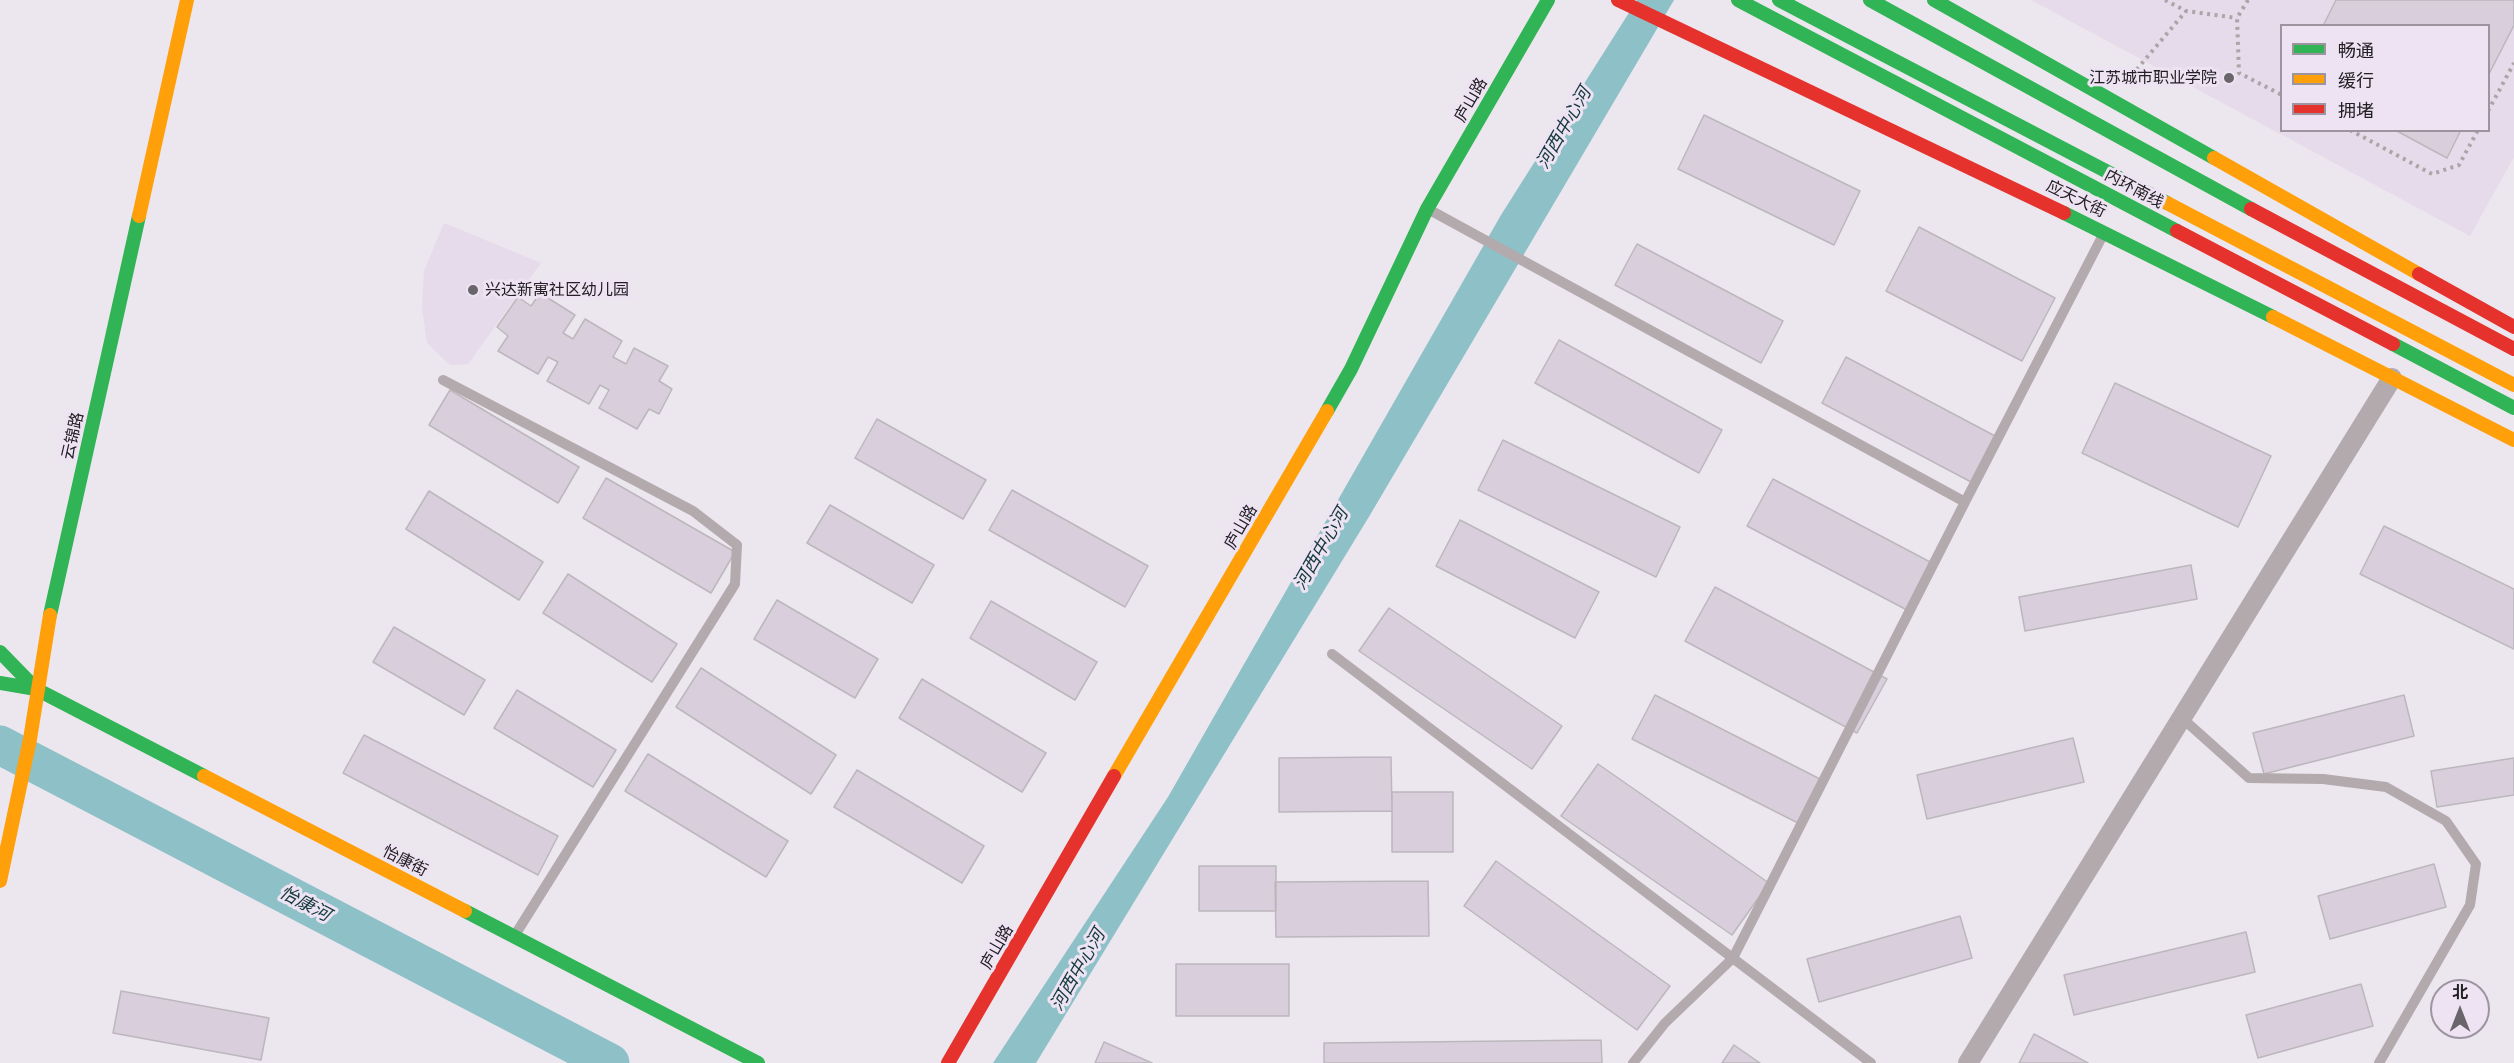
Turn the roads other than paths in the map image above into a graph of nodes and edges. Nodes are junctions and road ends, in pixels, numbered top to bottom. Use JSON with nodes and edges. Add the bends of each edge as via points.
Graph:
{"nodes":[{"id":1,"x":187,"y":0,"type":"edge"},
{"id":2,"x":1548,"y":0,"type":"edge"},
{"id":3,"x":1618,"y":0,"type":"edge"},
{"id":4,"x":1731,"y":0,"type":"edge"},
{"id":5,"x":1738,"y":0,"type":"edge"},
{"id":6,"x":1779,"y":0,"type":"edge"},
{"id":7,"x":1870,"y":0,"type":"edge"},
{"id":8,"x":1934,"y":0,"type":"edge"},
{"id":9,"x":1760,"y":11,"type":"junction"},
{"id":10,"x":1427,"y":209,"type":"junction"},
{"id":11,"x":2105,"y":232,"type":"junction"},
{"id":12,"x":2514,"y":327,"type":"edge"},
{"id":13,"x":2514,"y":348,"type":"edge"},
{"id":14,"x":2392,"y":378,"type":"junction"},
{"id":15,"x":443,"y":380,"type":"dead end"},
{"id":16,"x":2514,"y":385,"type":"edge"},
{"id":17,"x":2514,"y":408,"type":"edge"},
{"id":18,"x":2514,"y":440,"type":"edge"},
{"id":19,"x":1965,"y":502,"type":"junction"},
{"id":20,"x":0,"y":652,"type":"edge"},
{"id":21,"x":1332,"y":654,"type":"dead end"},
{"id":22,"x":0,"y":683,"type":"edge"},
{"id":23,"x":36,"y":689,"type":"junction"},
{"id":24,"x":2182,"y":718,"type":"junction"},
{"id":25,"x":0,"y":881,"type":"edge"},
{"id":26,"x":514,"y":937,"type":"junction"},
{"id":27,"x":1733,"y":958,"type":"junction"},
{"id":28,"x":758,"y":1063,"type":"edge"},
{"id":29,"x":948,"y":1063,"type":"edge"},
{"id":30,"x":1633,"y":1063,"type":"edge"},
{"id":31,"x":1871,"y":1063,"type":"edge"},
{"id":32,"x":1968,"y":1063,"type":"edge"},
{"id":33,"x":2379,"y":1063,"type":"edge"}],
"edges":[{"from":1,"to":23,"type":"main road","name":"云锦路"},
{"from":2,"to":10,"type":"main road","name":"庐山路"},
{"from":3,"to":11,"type":"main road","name":"应天大街"},
{"from":4,"to":9,"type":"main road"},
{"from":5,"to":9,"type":"main road","name":"内环南线"},
{"from":6,"to":16,"type":"main road"},
{"from":7,"to":13,"type":"main road"},
{"from":8,"to":12,"type":"main road"},
{"from":9,"to":17,"type":"main road","name":"内环南线"},
{"from":10,"to":19,"type":"lane"},
{"from":10,"to":29,"type":"main road","name":"庐山路","via":[[1351,369]]},
{"from":11,"to":14,"type":"main road","name":"应天大街"},
{"from":11,"to":19,"type":"lane"},
{"from":14,"to":18,"type":"main road","name":"应天大街"},
{"from":14,"to":24,"type":"street"},
{"from":15,"to":26,"type":"lane","via":[[693,511],[737,545],[735,584]]},
{"from":19,"to":27,"type":"lane"},
{"from":20,"to":23,"type":"main road"},
{"from":21,"to":27,"type":"lane"},
{"from":22,"to":23,"type":"main road"},
{"from":23,"to":25,"type":"main road","name":"云锦路","via":[[30,739]]},
{"from":23,"to":26,"type":"main road","name":"怡康街"},
{"from":24,"to":32,"type":"street"},
{"from":24,"to":33,"type":"lane","via":[[2249,778],[2323,778],[2386,787],[2446,821],[2476,864],[2470,905]]},
{"from":26,"to":28,"type":"main road","name":"怡康街"},
{"from":27,"to":30,"type":"lane","via":[[1665,1023]]},
{"from":27,"to":31,"type":"lane"}]}
